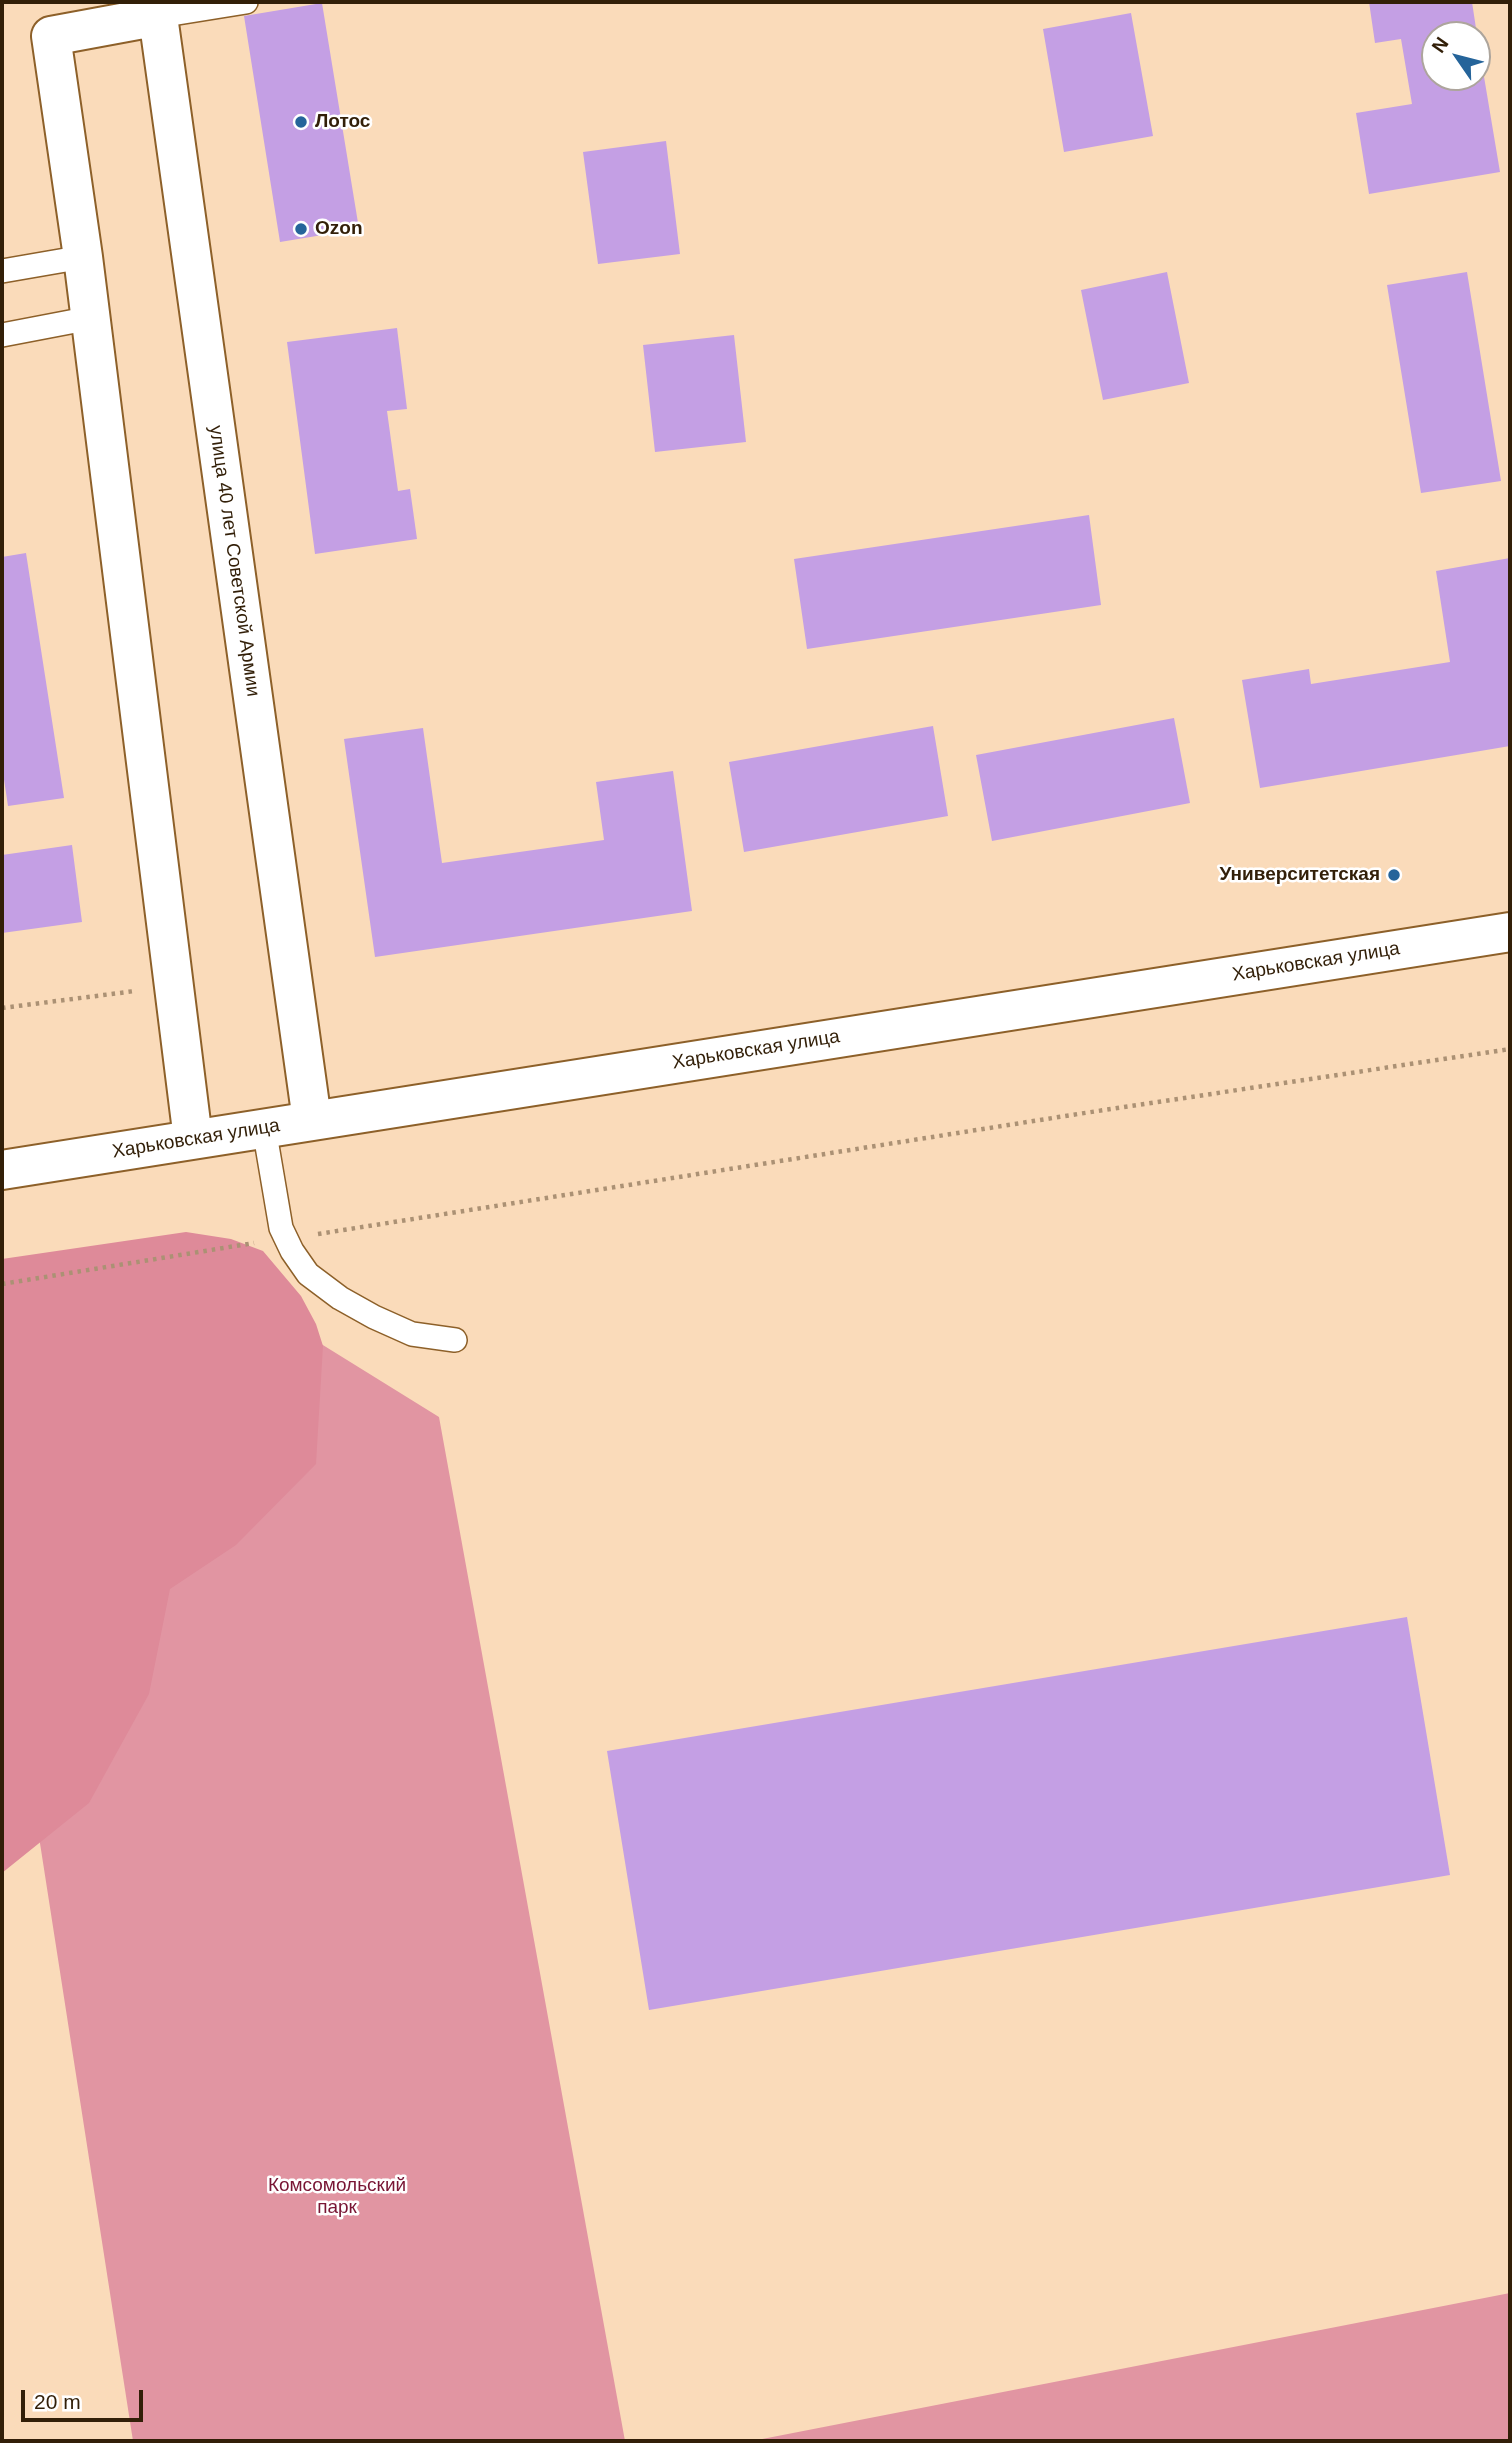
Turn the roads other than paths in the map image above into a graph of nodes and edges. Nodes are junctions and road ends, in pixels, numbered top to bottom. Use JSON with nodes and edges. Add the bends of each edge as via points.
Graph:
{"nodes":[{"id":1,"x":246,"y":2,"type":"edge"},
{"id":2,"x":157,"y":9,"type":"edge"},
{"id":3,"x":83,"y":257,"type":"junction"},
{"id":4,"x":2,"y":271,"type":"edge"},
{"id":5,"x":91,"y":318,"type":"junction"},
{"id":6,"x":2,"y":335,"type":"edge"},
{"id":7,"x":1510,"y":932,"type":"edge"},
{"id":8,"x":312,"y":1120,"type":"junction"},
{"id":9,"x":264,"y":1128,"type":"junction"},
{"id":10,"x":193,"y":1139,"type":"junction"},
{"id":11,"x":2,"y":1170,"type":"edge"},
{"id":12,"x":455,"y":1340,"type":"dead end"}],
"edges":[{"from":1,"to":2,"type":"lane"},
{"from":2,"to":3,"type":"main road","via":[[51,36]]},
{"from":2,"to":8,"type":"main road","name":"улица 40 лет Советской Армии"},
{"from":3,"to":4,"type":"lane"},
{"from":3,"to":5,"type":"main road"},
{"from":5,"to":6,"type":"lane"},
{"from":5,"to":10,"type":"main road"},
{"from":7,"to":8,"type":"main road","name":"Харьковская улица"},
{"from":8,"to":9,"type":"main road","name":"Харьковская улица"},
{"from":9,"to":10,"type":"main road","name":"Харьковская улица"},
{"from":9,"to":12,"type":"lane","via":[[281,1228],[308,1274],[374,1317],[412,1334]]},
{"from":10,"to":11,"type":"main road","name":"Харьковская улица"}]}
